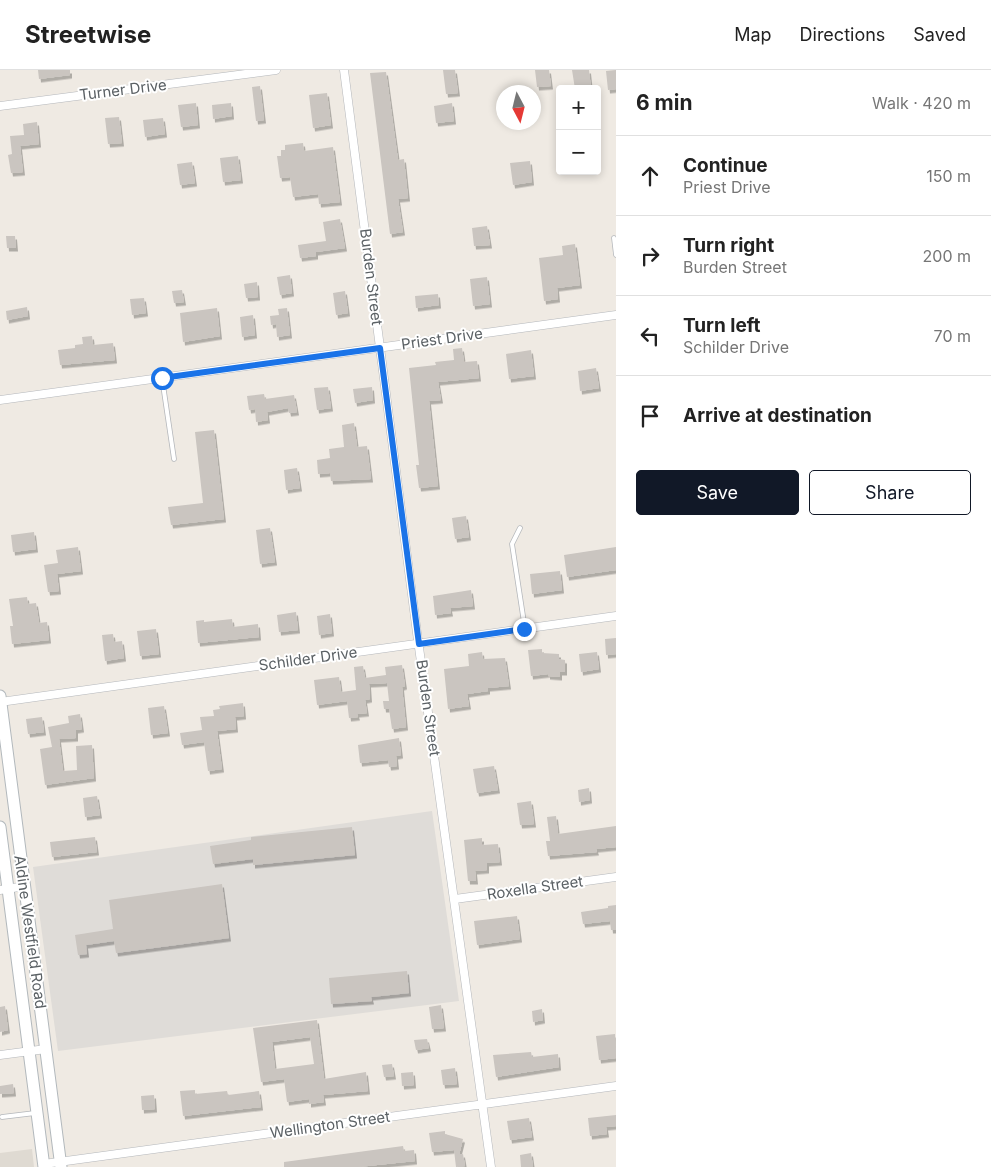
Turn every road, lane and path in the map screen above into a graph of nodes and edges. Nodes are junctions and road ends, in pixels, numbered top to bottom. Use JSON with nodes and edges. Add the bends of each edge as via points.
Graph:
{"nodes":[{"id":1,"x":276,"y":70,"type":"edge"},
{"id":2,"x":344,"y":70,"type":"edge"},
{"id":3,"x":0,"y":106,"type":"edge"},
{"id":4,"x":614,"y":238,"type":"dead end"},
{"id":5,"x":616,"y":255,"type":"edge"},
{"id":6,"x":616,"y":315,"type":"edge"},
{"id":7,"x":380,"y":348,"type":"junction"},
{"id":8,"x":162,"y":378,"type":"junction"},
{"id":9,"x":0,"y":400,"type":"edge"},
{"id":10,"x":174,"y":459,"type":"dead end"},
{"id":11,"x":520,"y":528,"type":"dead end"},
{"id":12,"x":616,"y":616,"type":"edge"},
{"id":13,"x":524,"y":629,"type":"junction"},
{"id":14,"x":419,"y":644,"type":"junction"},
{"id":15,"x":0,"y":696,"type":"edge"},
{"id":16,"x":0,"y":701,"type":"edge"},
{"id":17,"x":0,"y":827,"type":"edge"},
{"id":18,"x":616,"y":876,"type":"edge"},
{"id":19,"x":24,"y":886,"type":"junction"},
{"id":20,"x":4,"y":889,"type":"edge"},
{"id":21,"x":455,"y":899,"type":"junction"},
{"id":22,"x":36,"y":975,"type":"junction"},
{"id":23,"x":20,"y":977,"type":"junction"},
{"id":24,"x":46,"y":1049,"type":"junction"},
{"id":25,"x":29,"y":1051,"type":"junction"},
{"id":26,"x":0,"y":1055,"type":"edge"},
{"id":27,"x":616,"y":1086,"type":"edge"},
{"id":28,"x":482,"y":1104,"type":"junction"},
{"id":29,"x":37,"y":1112,"type":"junction"},
{"id":30,"x":2,"y":1117,"type":"dead end"},
{"id":31,"x":61,"y":1164,"type":"edge"},
{"id":32,"x":44,"y":1165,"type":"edge"},
{"id":33,"x":491,"y":1167,"type":"edge"}],
"edges":[{"from":1,"to":3,"type":"street","name":"Turner Drive"},
{"from":2,"to":7,"type":"street","name":"Burden Street"},
{"from":4,"to":5,"type":"lane"},
{"from":6,"to":7,"type":"street","name":"Priest Drive"},
{"from":7,"to":8,"type":"street","name":"Priest Drive"},
{"from":7,"to":14,"type":"street","name":"Burden Street"},
{"from":8,"to":9,"type":"street","name":"Priest Drive"},
{"from":8,"to":10,"type":"lane"},
{"from":11,"to":13,"type":"lane","via":[[512,544]]},
{"from":12,"to":13,"type":"street","name":"Schilder Drive"},
{"from":13,"to":14,"type":"street","name":"Schilder Drive"},
{"from":14,"to":16,"type":"street","name":"Schilder Drive"},
{"from":14,"to":21,"type":"street","name":"Burden Street"},
{"from":15,"to":16,"type":"main road","name":"Aldine Westfield Road"},
{"from":16,"to":19,"type":"main road","name":"Aldine Westfield Road"},
{"from":17,"to":20,"type":"main road","name":"Aldine Westfield Road"},
{"from":18,"to":21,"type":"street","name":"Roxella Street"},
{"from":19,"to":20,"type":"street"},
{"from":19,"to":22,"type":"main road","name":"Aldine Westfield Road"},
{"from":20,"to":23,"type":"main road","name":"Aldine Westfield Road"},
{"from":21,"to":28,"type":"street","name":"Burden Street"},
{"from":22,"to":23,"type":"main road"},
{"from":22,"to":24,"type":"main road","name":"Aldine Westfield Road"},
{"from":23,"to":25,"type":"main road","name":"Aldine Westfield Road"},
{"from":24,"to":25,"type":"street"},
{"from":24,"to":31,"type":"main road","name":"Aldine Westfield Road"},
{"from":25,"to":26,"type":"street"},
{"from":25,"to":29,"type":"main road","name":"Aldine Westfield Road"},
{"from":27,"to":28,"type":"street","name":"Wellington Street"},
{"from":28,"to":31,"type":"street","name":"Wellington Street"},
{"from":28,"to":33,"type":"street","name":"Burden Street"},
{"from":29,"to":30,"type":"lane"},
{"from":29,"to":32,"type":"main road","name":"Aldine Westfield Road"},
{"from":31,"to":32,"type":"street","name":"Wellington Street"}]}
